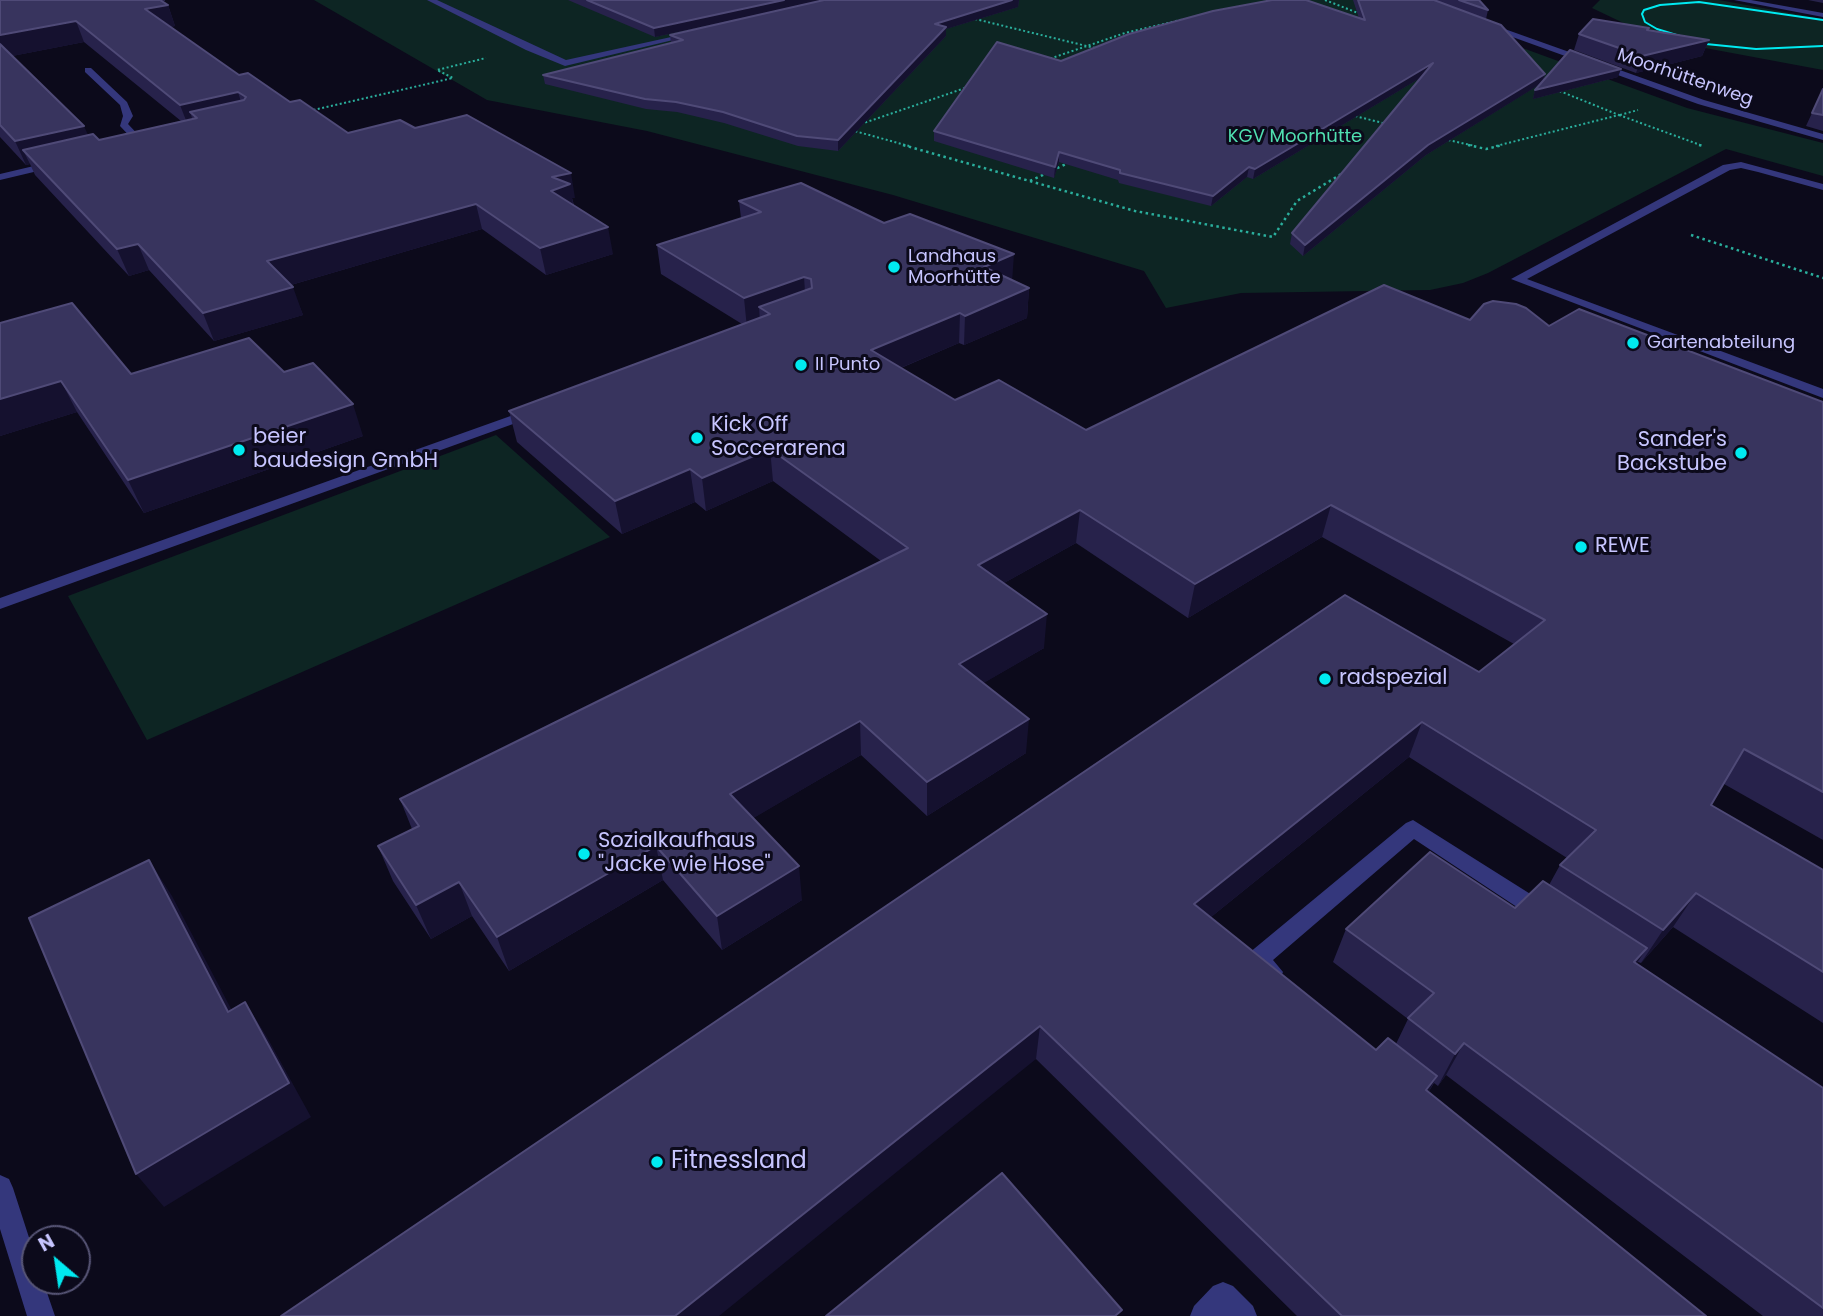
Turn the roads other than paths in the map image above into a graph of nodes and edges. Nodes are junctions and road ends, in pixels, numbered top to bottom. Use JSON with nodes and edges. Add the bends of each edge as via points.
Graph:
{"nodes":[{"id":1,"x":431,"y":0,"type":"edge"},
{"id":2,"x":1738,"y":0,"type":"edge"},
{"id":3,"x":1823,"y":15,"type":"edge"},
{"id":4,"x":1481,"y":22,"type":"edge"},
{"id":5,"x":706,"y":31,"type":"edge"},
{"id":6,"x":88,"y":70,"type":"dead end"},
{"id":7,"x":1823,"y":138,"type":"edge"},
{"id":8,"x":155,"y":142,"type":"edge"},
{"id":9,"x":142,"y":144,"type":"junction"},
{"id":10,"x":129,"y":147,"type":"edge"},
{"id":11,"x":65,"y":162,"type":"edge"},
{"id":12,"x":0,"y":177,"type":"edge"},
{"id":13,"x":1823,"y":187,"type":"edge"},
{"id":14,"x":1823,"y":394,"type":"edge"},
{"id":15,"x":546,"y":407,"type":"edge"},
{"id":16,"x":0,"y":604,"type":"edge"},
{"id":17,"x":1561,"y":925,"type":"edge"},
{"id":18,"x":1290,"y":986,"type":"edge"},
{"id":19,"x":0,"y":1188,"type":"edge"},
{"id":20,"x":41,"y":1316,"type":"edge"},
{"id":21,"x":1204,"y":1316,"type":"edge"},
{"id":22,"x":1243,"y":1316,"type":"edge"}],
"edges":[{"from":1,"to":5,"type":"street","via":[[565,63]]},
{"from":2,"to":3,"type":"street"},
{"from":4,"to":7,"type":"street","name":"Moorhüttenweg","via":[[1701,102]]},
{"from":6,"to":9,"type":"street","via":[[124,104],[128,116],[123,124]]},
{"from":8,"to":9,"type":"street"},
{"from":9,"to":10,"type":"street"},
{"from":11,"to":12,"type":"street"},
{"from":13,"to":14,"type":"street","via":[[1741,165],[1727,167],[1517,279]]},
{"from":15,"to":16,"type":"street"},
{"from":17,"to":18,"type":"street","via":[[1413,828],[1257,960]]},
{"from":19,"to":20,"type":"street"},
{"from":21,"to":22,"type":"street","via":[[1223,1296]]}]}
